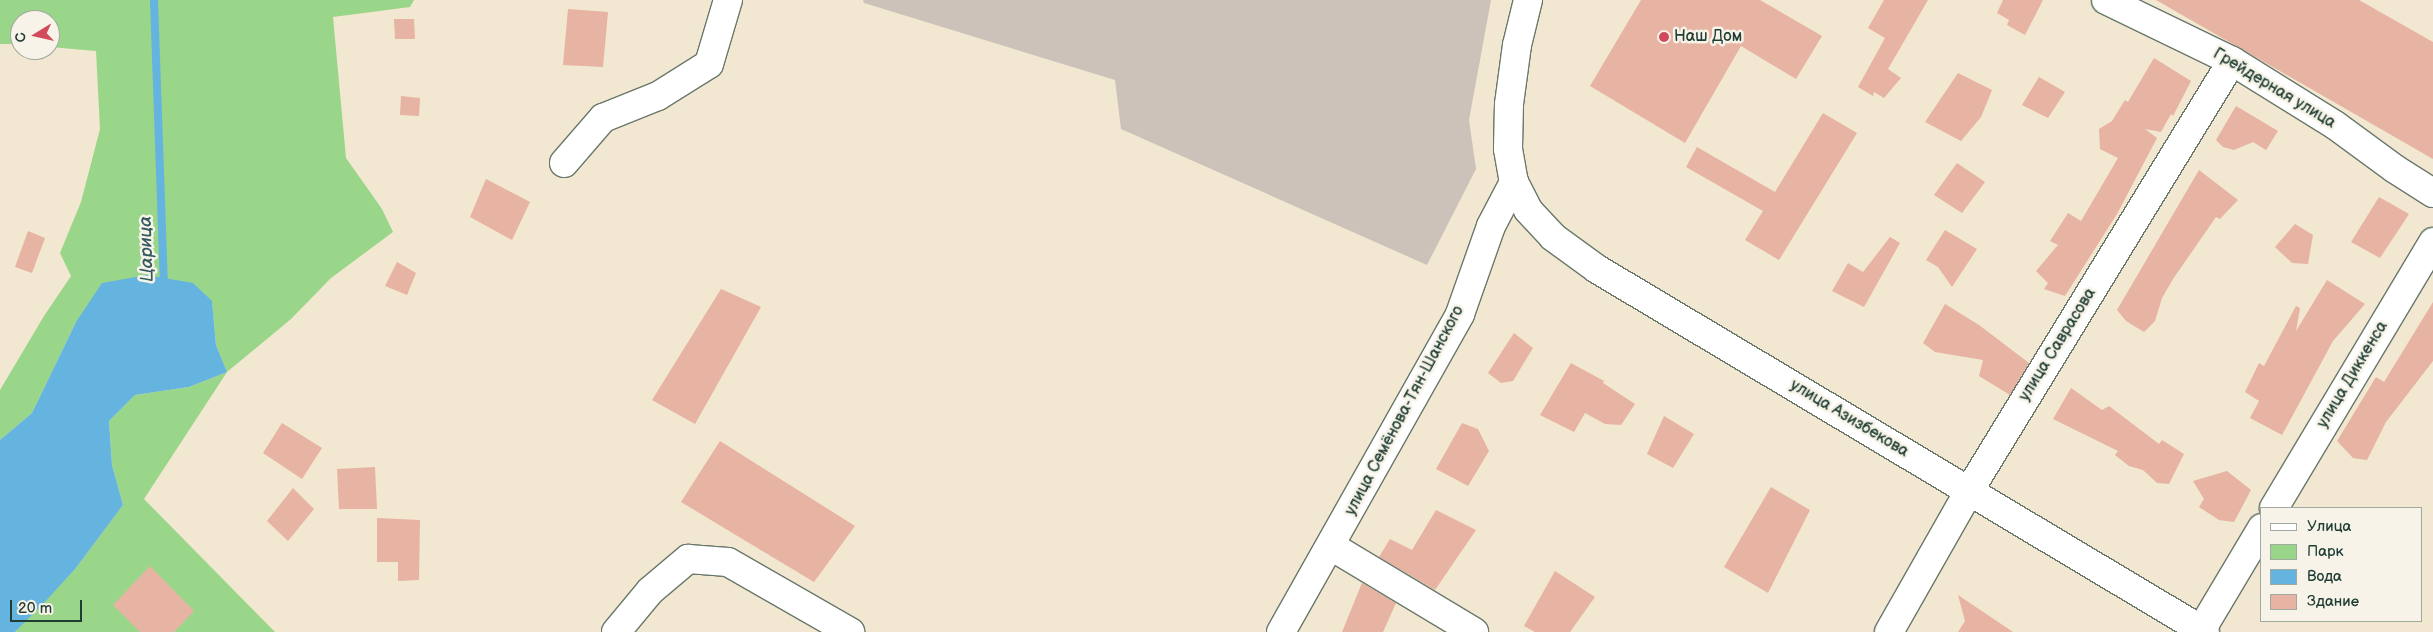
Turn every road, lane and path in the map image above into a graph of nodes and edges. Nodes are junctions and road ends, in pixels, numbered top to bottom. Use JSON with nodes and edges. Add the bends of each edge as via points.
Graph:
{"nodes":[{"id":1,"x":728,"y":0,"type":"edge"},
{"id":2,"x":1528,"y":0,"type":"edge"},
{"id":3,"x":2106,"y":0,"type":"edge"},
{"id":4,"x":2232,"y":61,"type":"junction"},
{"id":5,"x":564,"y":163,"type":"dead end"},
{"id":6,"x":1514,"y":182,"type":"junction"},
{"id":7,"x":2433,"y":193,"type":"edge"},
{"id":8,"x":2433,"y":242,"type":"edge"},
{"id":9,"x":1968,"y":491,"type":"junction"},
{"id":10,"x":2275,"y":507,"type":"edge"},
{"id":11,"x":2260,"y":531,"type":"edge"},
{"id":12,"x":1331,"y":546,"type":"junction"},
{"id":13,"x":2202,"y":631,"type":"edge"},
{"id":14,"x":616,"y":632,"type":"edge"},
{"id":15,"x":850,"y":632,"type":"edge"},
{"id":16,"x":1281,"y":632,"type":"edge"},
{"id":17,"x":1474,"y":632,"type":"edge"},
{"id":18,"x":1889,"y":632,"type":"edge"}],
"edges":[{"from":1,"to":5,"type":"street","via":[[709,64],[658,96],[603,118]]},
{"from":2,"to":6,"type":"street","name":"улица Азизбекова","via":[[1508,104],[1508,149]]},
{"from":3,"to":4,"type":"street","name":"Грейдерная улица"},
{"from":4,"to":7,"type":"street","name":"Грейдерная улица","via":[[2335,125]]},
{"from":4,"to":9,"type":"street","name":"улица Саврасова"},
{"from":6,"to":9,"type":"street","name":"улица Азизбекова","via":[[1528,210],[1553,237],[1597,269]]},
{"from":6,"to":12,"type":"street","name":"улица Семёнова-Тян-Шанского","via":[[1491,226],[1460,314]]},
{"from":8,"to":10,"type":"street","name":"улица Диккенса"},
{"from":9,"to":13,"type":"street","name":"улица Азизбекова"},
{"from":9,"to":18,"type":"street","name":"улица Саврасова"},
{"from":11,"to":13,"type":"street"},
{"from":12,"to":16,"type":"street","name":"улица Семёнова-Тян-Шанского"},
{"from":12,"to":17,"type":"street"},
{"from":14,"to":15,"type":"street","via":[[650,591],[688,559],[728,562]]}]}
